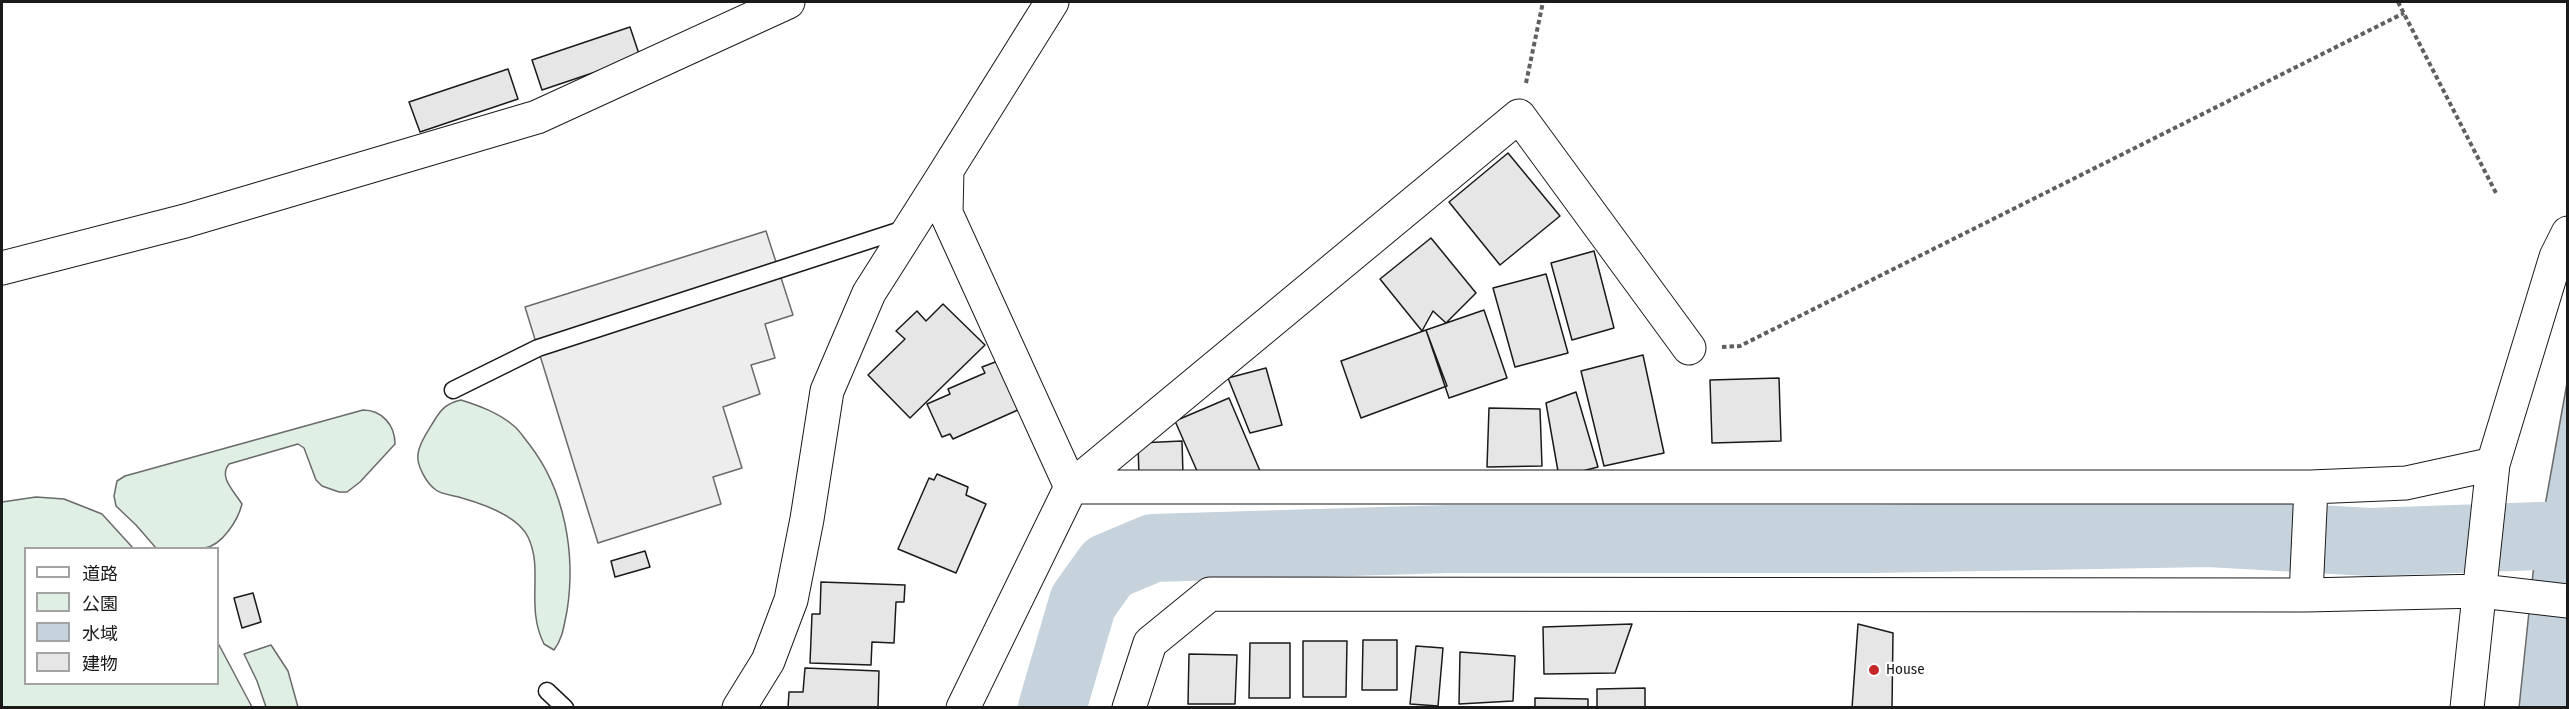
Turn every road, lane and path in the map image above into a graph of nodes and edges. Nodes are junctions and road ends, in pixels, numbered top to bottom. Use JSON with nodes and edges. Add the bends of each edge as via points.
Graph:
{"nodes":[{"id":1,"x":788,"y":2,"type":"edge"},
{"id":2,"x":1052,"y":2,"type":"edge"},
{"id":3,"x":1543,"y":2,"type":"edge"},
{"id":4,"x":2398,"y":2,"type":"edge"},
{"id":5,"x":2404,"y":13,"type":"junction"},
{"id":6,"x":1519,"y":116,"type":"junction"},
{"id":7,"x":947,"y":170,"type":"junction"},
{"id":8,"x":2496,"y":193,"type":"dead end"},
{"id":9,"x":911,"y":227,"type":"junction"},
{"id":10,"x":2568,"y":233,"type":"edge"},
{"id":11,"x":2,"y":267,"type":"edge"},
{"id":12,"x":1689,"y":348,"type":"joint"},
{"id":13,"x":453,"y":390,"type":"dead end"},
{"id":14,"x":2492,"y":472,"type":"junction"},
{"id":15,"x":2311,"y":487,"type":"junction"},
{"id":16,"x":1071,"y":488,"type":"junction"},
{"id":17,"x":2489,"y":586,"type":"junction"},
{"id":18,"x":2306,"y":595,"type":"junction"},
{"id":19,"x":2568,"y":601,"type":"edge"},
{"id":20,"x":547,"y":691,"type":"dead end"},
{"id":21,"x":565,"y":708,"type":"edge"},
{"id":22,"x":740,"y":708,"type":"edge"},
{"id":23,"x":963,"y":708,"type":"edge"},
{"id":24,"x":1129,"y":708,"type":"edge"},
{"id":25,"x":2467,"y":708,"type":"edge"}],
"edges":[{"from":1,"to":11,"type":"street","via":[[537,117],[197,218]]},
{"from":2,"to":7,"type":"street"},
{"from":3,"to":6,"type":"path"},
{"from":4,"to":5,"type":"path"},
{"from":5,"to":8,"type":"path"},
{"from":5,"to":12,"type":"path","via":[[1740,346]]},
{"from":6,"to":12,"type":"street"},
{"from":6,"to":16,"type":"street"},
{"from":7,"to":9,"type":"street"},
{"from":7,"to":16,"type":"street","via":[[946,213]]},
{"from":9,"to":13,"type":"lane","via":[[538,348]]},
{"from":9,"to":22,"type":"street","via":[[869,293],[827,391],[791,600],[768,661]]},
{"from":10,"to":14,"type":"street","via":[[2556,257]]},
{"from":14,"to":15,"type":"street","via":[[2406,483]]},
{"from":14,"to":17,"type":"street"},
{"from":15,"to":16,"type":"street"},
{"from":15,"to":18,"type":"street"},
{"from":16,"to":23,"type":"street"},
{"from":17,"to":18,"type":"street"},
{"from":17,"to":19,"type":"street"},
{"from":17,"to":25,"type":"street"},
{"from":18,"to":24,"type":"street","via":[[1210,594],[1150,643]]},
{"from":20,"to":21,"type":"lane"}]}
